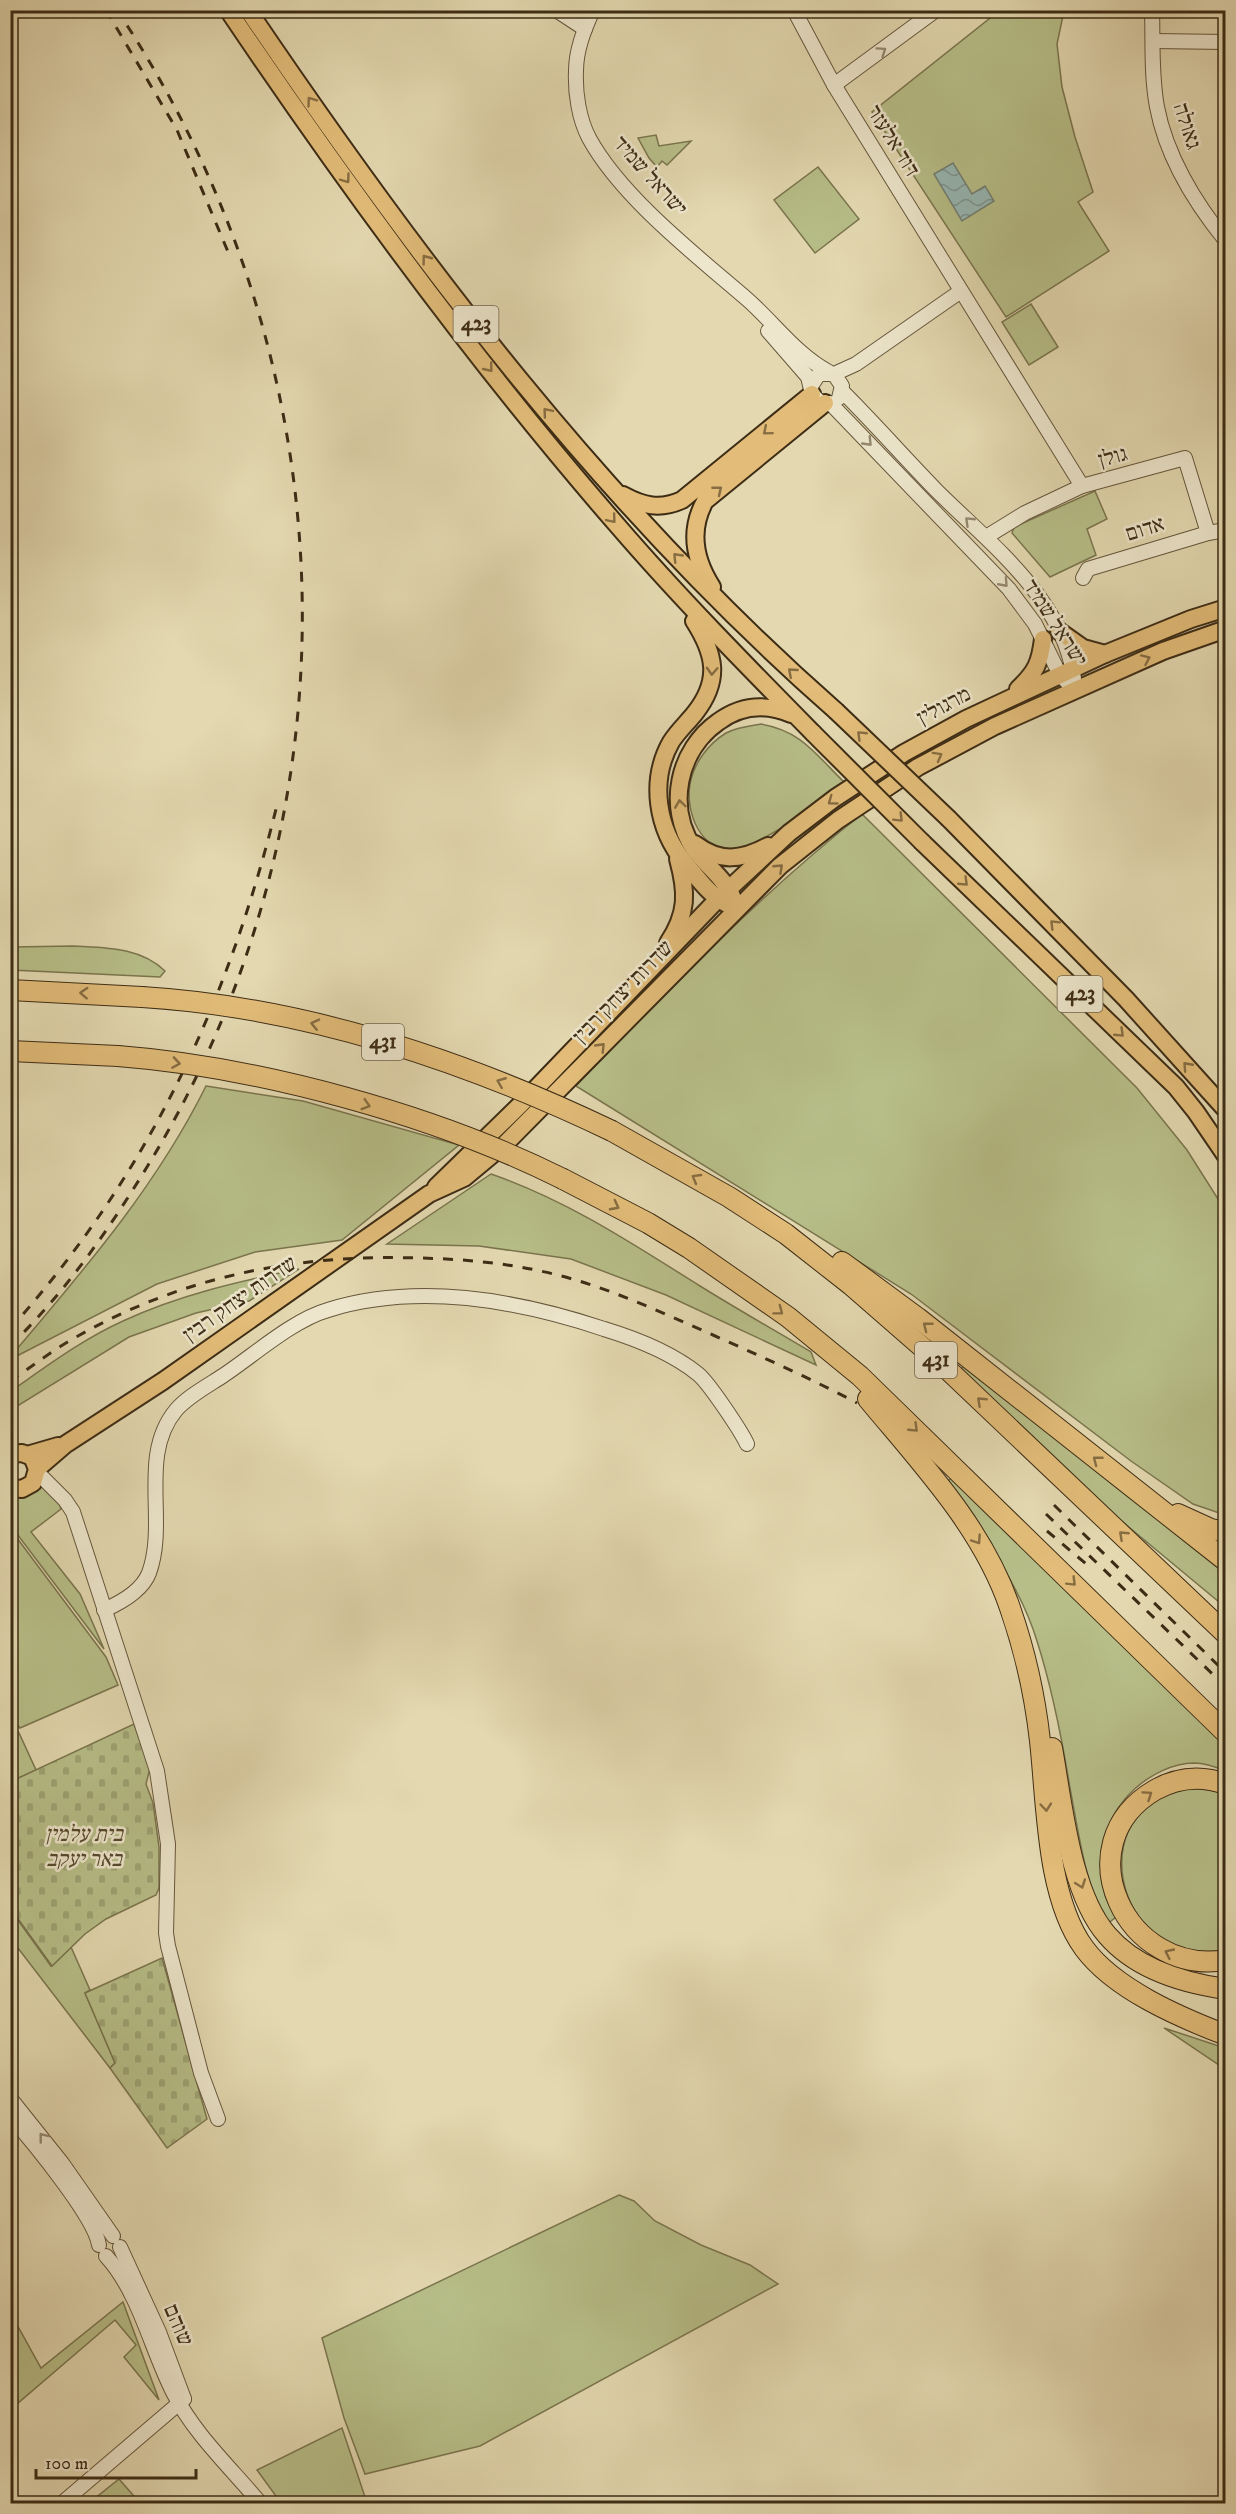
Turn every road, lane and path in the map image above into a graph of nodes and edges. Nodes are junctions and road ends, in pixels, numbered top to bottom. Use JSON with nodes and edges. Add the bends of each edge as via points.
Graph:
{"nodes":[{"id":1,"x":228,"y":10,"type":"edge"},
{"id":2,"x":248,"y":10,"type":"edge"},
{"id":3,"x":556,"y":10,"type":"edge"},
{"id":4,"x":593,"y":10,"type":"edge"},
{"id":5,"x":794,"y":10,"type":"edge"},
{"id":6,"x":936,"y":10,"type":"edge"},
{"id":7,"x":1152,"y":10,"type":"edge"},
{"id":8,"x":585,"y":29,"type":"junction"},
{"id":9,"x":1153,"y":41,"type":"junction"},
{"id":10,"x":1226,"y":42,"type":"edge"},
{"id":11,"x":834,"y":85,"type":"junction"},
{"id":12,"x":1226,"y":241,"type":"edge"},
{"id":13,"x":698,"y":257,"type":"junction"},
{"id":14,"x":961,"y":291,"type":"junction"},
{"id":15,"x":837,"y":380,"type":"junction"},
{"id":16,"x":819,"y":396,"type":"junction"},
{"id":17,"x":1082,"y":486,"type":"junction"},
{"id":18,"x":612,"y":488,"type":"junction"},
{"id":19,"x":1226,"y":530,"type":"edge"},
{"id":20,"x":1208,"y":533,"type":"junction"},
{"id":21,"x":986,"y":537,"type":"junction"},
{"id":22,"x":1083,"y":579,"type":"dead end"},
{"id":23,"x":668,"y":582,"type":"junction"},
{"id":24,"x":1226,"y":608,"type":"edge"},
{"id":25,"x":732,"y":614,"type":"junction"},
{"id":26,"x":1226,"y":628,"type":"edge"},
{"id":27,"x":1059,"y":631,"type":"junction"},
{"id":28,"x":1043,"y":639,"type":"junction"},
{"id":29,"x":1105,"y":654,"type":"junction"},
{"id":30,"x":1067,"y":672,"type":"junction"},
{"id":31,"x":1075,"y":690,"type":"junction"},
{"id":32,"x":1009,"y":698,"type":"junction"},
{"id":33,"x":796,"y":716,"type":"junction"},
{"id":34,"x":686,"y":833,"type":"junction"},
{"id":35,"x":789,"y":833,"type":"junction"},
{"id":36,"x":676,"y":852,"type":"junction"},
{"id":37,"x":723,"y":894,"type":"junction"},
{"id":38,"x":737,"y":908,"type":"junction"},
{"id":39,"x":654,"y":964,"type":"junction"},
{"id":40,"x":10,"y":990,"type":"edge"},
{"id":41,"x":10,"y":1051,"type":"edge"},
{"id":42,"x":1226,"y":1110,"type":"edge"},
{"id":43,"x":1226,"y":1156,"type":"edge"},
{"id":44,"x":429,"y":1194,"type":"junction"},
{"id":45,"x":729,"y":1197,"type":"junction"},
{"id":46,"x":824,"y":1346,"type":"junction"},
{"id":47,"x":75,"y":1438,"type":"junction"},
{"id":48,"x":747,"y":1444,"type":"dead end"},
{"id":49,"x":19,"y":1454,"type":"edge"},
{"id":50,"x":37,"y":1471,"type":"junction"},
{"id":51,"x":1121,"y":1479,"type":"junction"},
{"id":52,"x":28,"y":1487,"type":"junction"},
{"id":53,"x":11,"y":1488,"type":"edge"},
{"id":54,"x":73,"y":1512,"type":"junction"},
{"id":55,"x":1226,"y":1532,"type":"edge"},
{"id":56,"x":1145,"y":1556,"type":"junction"},
{"id":57,"x":1226,"y":1561,"type":"edge"},
{"id":58,"x":993,"y":1567,"type":"junction"},
{"id":59,"x":104,"y":1610,"type":"junction"},
{"id":60,"x":1226,"y":1623,"type":"edge"},
{"id":61,"x":1226,"y":1634,"type":"edge"},
{"id":62,"x":1226,"y":1733,"type":"edge"},
{"id":63,"x":1226,"y":1784,"type":"edge"},
{"id":64,"x":1226,"y":1960,"type":"edge"},
{"id":65,"x":1129,"y":1986,"type":"junction"},
{"id":66,"x":1226,"y":1989,"type":"edge"},
{"id":67,"x":1226,"y":2023,"type":"edge"},
{"id":68,"x":1226,"y":2035,"type":"edge"},
{"id":69,"x":10,"y":2098,"type":"edge"},
{"id":70,"x":10,"y":2116,"type":"edge"},
{"id":71,"x":218,"y":2119,"type":"dead end"},
{"id":72,"x":117,"y":2242,"type":"junction"},
{"id":73,"x":103,"y":2250,"type":"junction"},
{"id":74,"x":182,"y":2401,"type":"junction"},
{"id":75,"x":61,"y":2504,"type":"edge"},
{"id":76,"x":261,"y":2504,"type":"edge"}],
"edges":[{"from":1,"to":23,"type":"main road","number":"423","one_way":true,"via":[[450,320],[572,472]]},
{"from":18,"to":2,"type":"main road","number":"423","one_way":true,"via":[[464,310]]},
{"from":3,"to":8,"type":"street"},
{"from":4,"to":8,"type":"street","name":"ישראל שמיד"},
{"from":5,"to":11,"type":"street","name":"דוד אלעזר"},
{"from":11,"to":6,"type":"street","one_way":true},
{"from":7,"to":9,"type":"street","name":"גאולה"},
{"from":8,"to":13,"type":"street","name":"ישראל שמיד","via":[[578,53],[576,84],[588,136],[644,208]]},
{"from":9,"to":10,"type":"street"},
{"from":9,"to":12,"type":"street","name":"גאולה","via":[[1154,81],[1164,133],[1176,164]]},
{"from":11,"to":14,"type":"street","name":"דוד אלעזר"},
{"from":13,"to":15,"type":"street","name":"ישראל שמיד","via":[[761,311],[816,366]]},
{"from":13,"to":16,"type":"street","name":"ישראל שמיד","via":[[778,341]]},
{"from":14,"to":15,"type":"street"},
{"from":14,"to":17,"type":"street","name":"דוד אלעזר"},
{"from":15,"to":16,"type":"street","via":[[838,399]]},
{"from":15,"to":16,"type":"street","via":[[815,377]]},
{"from":21,"to":15,"type":"street","name":"ישראל שמיד","one_way":true,"via":[[936,489]]},
{"from":16,"to":18,"type":"main road","one_way":true,"via":[[682,500],[650,506]]},
{"from":25,"to":16,"type":"main road","one_way":true,"via":[[709,582],[698,556],[693,539],[699,511],[705,501]]},
{"from":16,"to":28,"type":"street","name":"ישראל שמיד","one_way":true,"via":[[1009,589]]},
{"from":17,"to":20,"type":"street","name":"גולן","via":[[1185,458]]},
{"from":17,"to":21,"type":"street","name":"גולן"},
{"from":25,"to":18,"type":"main road","number":"423","one_way":true},
{"from":19,"to":20,"type":"street","name":"אדום"},
{"from":20,"to":22,"type":"street","name":"אדום","via":[[1088,570]]},
{"from":21,"to":27,"type":"street","name":"ישראל שמיד","via":[[1037,594]]},
{"from":23,"to":33,"type":"main road","number":"423"},
{"from":23,"to":36,"type":"main road","one_way":true,"via":[[706,641],[713,664],[706,696],[671,742],[661,771],[661,819]]},
{"from":24,"to":29,"type":"main road","name":"מרגולין"},
{"from":42,"to":25,"type":"main road","number":"423","one_way":true,"bridge":true,"via":[[1126,999],[949,819]]},
{"from":31,"to":26,"type":"main road","name":"מרגולין","one_way":true,"via":[[1162,651]]},
{"from":27,"to":29,"type":"main road","via":[[1083,648]]},
{"from":27,"to":30,"type":"street","name":"ישראל שמיד"},
{"from":28,"to":30,"type":"street","name":"ישראל שמיד"},
{"from":28,"to":32,"type":"main road","via":[[1033,674]]},
{"from":29,"to":30,"type":"main road","name":"מרגולין"},
{"from":30,"to":31,"type":"street","name":"ישראל שמיד"},
{"from":30,"to":32,"type":"main road","name":"מרגולין"},
{"from":38,"to":31,"type":"main road","name":"מרגולין","one_way":true,"via":[[807,843],[918,767]]},
{"from":32,"to":35,"type":"main road","name":"מרגולין","one_way":true,"via":[[904,753]]},
{"from":34,"to":33,"type":"main road","one_way":true,"via":[[679,780],[688,754],[706,731],[728,714],[746,708],[778,708]]},
{"from":33,"to":43,"type":"main road","number":"423","one_way":true,"bridge":true,"via":[[1176,1087]]},
{"from":34,"to":35,"type":"main road","via":[[705,852],[735,859]]},
{"from":34,"to":37,"type":"main road"},
{"from":35,"to":37,"type":"main road","name":"מרגולין"},
{"from":36,"to":37,"type":"main road"},
{"from":36,"to":39,"type":"main road","via":[[685,902],[674,934]]},
{"from":37,"to":38,"type":"main road"},
{"from":37,"to":39,"type":"main road","name":"שדרות יצחק רבין"},
{"from":44,"to":38,"type":"main road","name":"שדרות יצחק רבין","one_way":true,"via":[[464,1178],[505,1144]]},
{"from":39,"to":44,"type":"main road","name":"שדרות יצחק רבין"},
{"from":45,"to":40,"type":"highway","number":"431","one_way":true,"bridge":true,"via":[[612,1131],[543,1099],[372,1039],[218,1004]]},
{"from":41,"to":46,"type":"highway","one_way":true,"bridge":true,"via":[[118,1056],[213,1069],[359,1102],[461,1135],[563,1179],[648,1223],[744,1285]]},
{"from":44,"to":47,"type":"main road","name":"שדרות יצחק רבין","via":[[163,1382]]},
{"from":51,"to":45,"type":"highway","one_way":true,"via":[[844,1263]]},
{"from":56,"to":45,"type":"highway","number":"431","one_way":true,"via":[[893,1321],[809,1252]]},
{"from":46,"to":58,"type":"highway","one_way":true,"via":[[925,1467],[960,1513]]},
{"from":46,"to":62,"type":"highway","one_way":true},
{"from":47,"to":49,"type":"main road","name":"שדרות יצחק רבין","via":[[49,1449]]},
{"from":47,"to":50,"type":"main road","name":"שדרות יצחק רבין"},
{"from":48,"to":59,"type":"street","via":[[700,1375],[658,1349],[561,1314],[476,1300],[415,1296],[326,1310],[285,1332],[177,1410],[163,1435],[156,1461],[148,1575],[117,1605]]},
{"from":49,"to":50,"type":"main road","name":"שדרות יצחק רבין","via":[[34,1461]]},
{"from":50,"to":52,"type":"main road","name":"שדרות יצחק רבין"},
{"from":50,"to":54,"type":"street"},
{"from":51,"to":55,"type":"highway","via":[[1181,1516]]},
{"from":51,"to":57,"type":"highway"},
{"from":52,"to":53,"type":"main road"},
{"from":52,"to":54,"type":"street","via":[[52,1496]]},
{"from":54,"to":59,"type":"street"},
{"from":56,"to":60,"type":"highway"},
{"from":56,"to":61,"type":"highway","number":"431"},
{"from":58,"to":65,"type":"highway","one_way":true,"via":[[1010,1608],[1035,1706],[1050,1852],[1060,1894],[1083,1947]]},
{"from":58,"to":66,"type":"highway","one_way":true,"via":[[1023,1631],[1046,1718],[1077,1874],[1096,1918],[1127,1954],[1146,1965],[1194,1984]]},
{"from":59,"to":71,"type":"street","via":[[157,1771],[168,1844],[168,1946],[201,2073]]},
{"from":64,"to":63,"type":"highway","one_way":true,"via":[[1178,1958],[1150,1943],[1119,1907],[1110,1865],[1114,1840],[1124,1818],[1145,1796],[1181,1779],[1202,1778]]},
{"from":65,"to":67,"type":"highway","via":[[1186,2013]]},
{"from":65,"to":68,"type":"highway","via":[[1172,2014]]},
{"from":72,"to":69,"type":"street","name":"שוהם","one_way":true},
{"from":70,"to":73,"type":"street","name":"שוהם","via":[[60,2179]]},
{"from":72,"to":73,"type":"street","via":[[105,2236]]},
{"from":72,"to":74,"type":"street","name":"שוהם","via":[[163,2340]]},
{"from":73,"to":74,"type":"street","name":"שוהם","via":[[116,2267],[168,2381]]},
{"from":74,"to":75,"type":"street"},
{"from":74,"to":76,"type":"street","name":"שוהם","via":[[191,2421]]}]}
